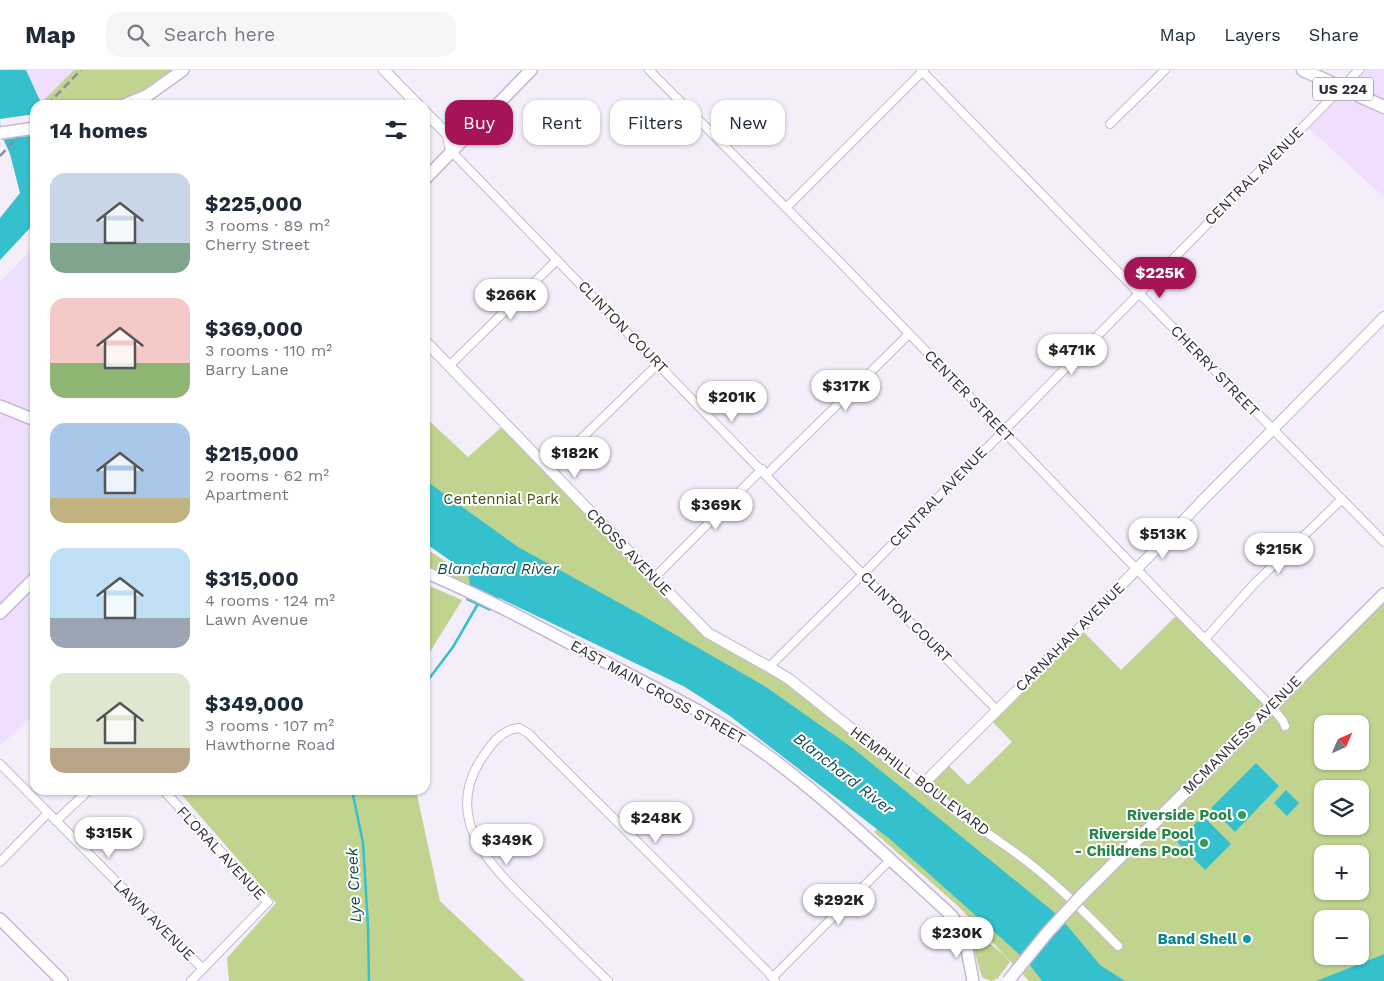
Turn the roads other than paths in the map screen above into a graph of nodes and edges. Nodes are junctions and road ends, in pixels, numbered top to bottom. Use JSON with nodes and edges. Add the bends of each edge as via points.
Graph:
{"nodes":[{"id":1,"x":183,"y":70,"type":"edge"},
{"id":2,"x":384,"y":70,"type":"edge"},
{"id":3,"x":531,"y":70,"type":"edge"},
{"id":4,"x":649,"y":70,"type":"edge"},
{"id":5,"x":923,"y":70,"type":"edge"},
{"id":6,"x":1165,"y":70,"type":"edge"},
{"id":7,"x":1303,"y":70,"type":"edge"},
{"id":8,"x":1359,"y":70,"type":"edge"},
{"id":9,"x":1341,"y":88,"type":"junction"},
{"id":10,"x":136,"y":100,"type":"edge"},
{"id":11,"x":413,"y":100,"type":"edge"},
{"id":12,"x":1384,"y":107,"type":"edge"},
{"id":13,"x":430,"y":117,"type":"edge"},
{"id":14,"x":1110,"y":124,"type":"dead end"},
{"id":15,"x":30,"y":129,"type":"edge"},
{"id":16,"x":0,"y":133,"type":"edge"},
{"id":17,"x":451,"y":151,"type":"junction"},
{"id":18,"x":430,"y":174,"type":"edge"},
{"id":19,"x":786,"y":208,"type":"junction"},
{"id":20,"x":557,"y":260,"type":"junction"},
{"id":21,"x":1139,"y":293,"type":"junction"},
{"id":22,"x":1384,"y":316,"type":"edge"},
{"id":23,"x":909,"y":334,"type":"junction"},
{"id":24,"x":430,"y":346,"type":"edge"},
{"id":25,"x":658,"y":364,"type":"junction"},
{"id":26,"x":449,"y":366,"type":"junction"},
{"id":27,"x":0,"y":406,"type":"edge"},
{"id":28,"x":30,"y":418,"type":"edge"},
{"id":29,"x":1272,"y":429,"type":"junction"},
{"id":30,"x":1003,"y":431,"type":"junction"},
{"id":31,"x":549,"y":470,"type":"junction"},
{"id":32,"x":764,"y":472,"type":"junction"},
{"id":33,"x":1342,"y":499,"type":"junction"},
{"id":34,"x":1384,"y":542,"type":"edge"},
{"id":35,"x":1136,"y":569,"type":"junction"},
{"id":36,"x":430,"y":574,"type":"edge"},
{"id":37,"x":863,"y":574,"type":"junction"},
{"id":38,"x":655,"y":577,"type":"junction"},
{"id":39,"x":30,"y":583,"type":"edge"},
{"id":40,"x":1384,"y":594,"type":"edge"},
{"id":41,"x":0,"y":612,"type":"edge"},
{"id":42,"x":708,"y":633,"type":"joint"},
{"id":43,"x":1205,"y":639,"type":"junction"},
{"id":44,"x":769,"y":667,"type":"junction"},
{"id":45,"x":1271,"y":706,"type":"junction"},
{"id":46,"x":997,"y":710,"type":"junction"},
{"id":47,"x":1285,"y":726,"type":"dead end"},
{"id":48,"x":0,"y":764,"type":"edge"},
{"id":49,"x":922,"y":785,"type":"junction"},
{"id":50,"x":30,"y":795,"type":"edge"},
{"id":51,"x":30,"y":795,"type":"edge"},
{"id":52,"x":84,"y":795,"type":"edge"},
{"id":53,"x":168,"y":795,"type":"edge"},
{"id":54,"x":48,"y":813,"type":"junction"},
{"id":55,"x":56,"y":821,"type":"junction"},
{"id":56,"x":890,"y":860,"type":"junction"},
{"id":57,"x":0,"y":862,"type":"edge"},
{"id":58,"x":0,"y":919,"type":"edge"},
{"id":59,"x":1118,"y":946,"type":"dead end"},
{"id":60,"x":203,"y":969,"type":"junction"},
{"id":61,"x":774,"y":979,"type":"edge"},
{"id":62,"x":62,"y":981,"type":"edge"},
{"id":63,"x":191,"y":981,"type":"edge"},
{"id":64,"x":608,"y":981,"type":"edge"},
{"id":65,"x":973,"y":981,"type":"edge"},
{"id":66,"x":1008,"y":981,"type":"edge"}],
"edges":[{"from":1,"to":10,"type":"main road"},
{"from":2,"to":11,"type":"street"},
{"from":3,"to":17,"type":"main road"},
{"from":4,"to":19,"type":"street","name":"CENTER STREET"},
{"from":5,"to":19,"type":"street"},
{"from":5,"to":21,"type":"street","name":"CHERRY STREET"},
{"from":6,"to":14,"type":"street"},
{"from":7,"to":9,"type":"highway","number":"US 224"},
{"from":8,"to":9,"type":"street","name":"CENTRAL AVENUE"},
{"from":9,"to":12,"type":"highway","number":"US 224"},
{"from":9,"to":21,"type":"street","name":"CENTRAL AVENUE"},
{"from":13,"to":17,"type":"street","name":"CLINTON COURT","via":[[448,135]]},
{"from":15,"to":16,"type":"main road","bridge":true},
{"from":17,"to":18,"type":"main road"},
{"from":17,"to":20,"type":"street","name":"CLINTON COURT"},
{"from":19,"to":23,"type":"street","name":"CENTER STREET"},
{"from":20,"to":25,"type":"street","name":"CLINTON COURT"},
{"from":20,"to":26,"type":"street"},
{"from":21,"to":29,"type":"street","name":"CHERRY STREET"},
{"from":21,"to":30,"type":"street","name":"CENTRAL AVENUE"},
{"from":22,"to":29,"type":"street","name":"CARNAHAN AVENUE"},
{"from":23,"to":30,"type":"street","name":"CENTER STREET"},
{"from":23,"to":32,"type":"street"},
{"from":24,"to":26,"type":"street","name":"CROSS AVENUE"},
{"from":25,"to":31,"type":"street"},
{"from":25,"to":32,"type":"street","name":"CLINTON COURT"},
{"from":26,"to":31,"type":"street","name":"CROSS AVENUE"},
{"from":27,"to":28,"type":"main road"},
{"from":29,"to":33,"type":"street","name":"CHERRY STREET"},
{"from":29,"to":35,"type":"street","name":"CARNAHAN AVENUE"},
{"from":30,"to":35,"type":"street","name":"CENTER STREET"},
{"from":30,"to":37,"type":"street","name":"CENTRAL AVENUE"},
{"from":31,"to":38,"type":"street","name":"CROSS AVENUE"},
{"from":32,"to":37,"type":"street","name":"CLINTON COURT"},
{"from":32,"to":38,"type":"street"},
{"from":33,"to":34,"type":"street","name":"CHERRY STREET"},
{"from":33,"to":43,"type":"street","via":[[1254,584]]},
{"from":35,"to":43,"type":"street","name":"CENTER STREET"},
{"from":35,"to":46,"type":"street","name":"CARNAHAN AVENUE"},
{"from":36,"to":56,"type":"main road","name":"EAST MAIN CROSS STREET","via":[[498,605],[733,732],[807,786]]},
{"from":37,"to":44,"type":"street","name":"CENTRAL AVENUE"},
{"from":37,"to":46,"type":"street","name":"CLINTON COURT"},
{"from":38,"to":42,"type":"street","name":"CROSS AVENUE"},
{"from":39,"to":41,"type":"main road"},
{"from":40,"to":45,"type":"main road","name":"MCMANNESS AVENUE"},
{"from":42,"to":44,"type":"street","name":"HEMPHILL BOULEVARD"},
{"from":43,"to":45,"type":"street","name":"CENTER STREET"},
{"from":44,"to":49,"type":"street","name":"HEMPHILL BOULEVARD","via":[[824,706]]},
{"from":45,"to":47,"type":"street","name":"CENTER STREET"},
{"from":45,"to":66,"type":"main road","name":"MCMANNESS AVENUE","bridge":true,"via":[[1080,897]]},
{"from":46,"to":49,"type":"street","name":"CARNAHAN AVENUE"},
{"from":48,"to":51,"type":"street","name":"LAWN AVENUE"},
{"from":49,"to":59,"type":"street","name":"HEMPHILL BOULEVARD","via":[[1049,879]]},
{"from":50,"to":54,"type":"street","name":"LAWN AVENUE"},
{"from":52,"to":55,"type":"street"},
{"from":53,"to":60,"type":"street","name":"FLORAL AVENUE","via":[[268,902]]},
{"from":54,"to":55,"type":"street","name":"LAWN AVENUE"},
{"from":54,"to":57,"type":"street"},
{"from":55,"to":60,"type":"street","name":"LAWN AVENUE"},
{"from":56,"to":61,"type":"street"},
{"from":56,"to":65,"type":"main road","name":"EAST MAIN CROSS STREET","via":[[951,915],[962,930]]},
{"from":58,"to":62,"type":"main road"},
{"from":60,"to":63,"type":"street","name":"FLORAL AVENUE"},
{"from":61,"to":64,"type":"street","via":[[542,746],[519,728],[508,730],[494,742],[471,780],[468,798],[474,836],[495,869]]}]}
